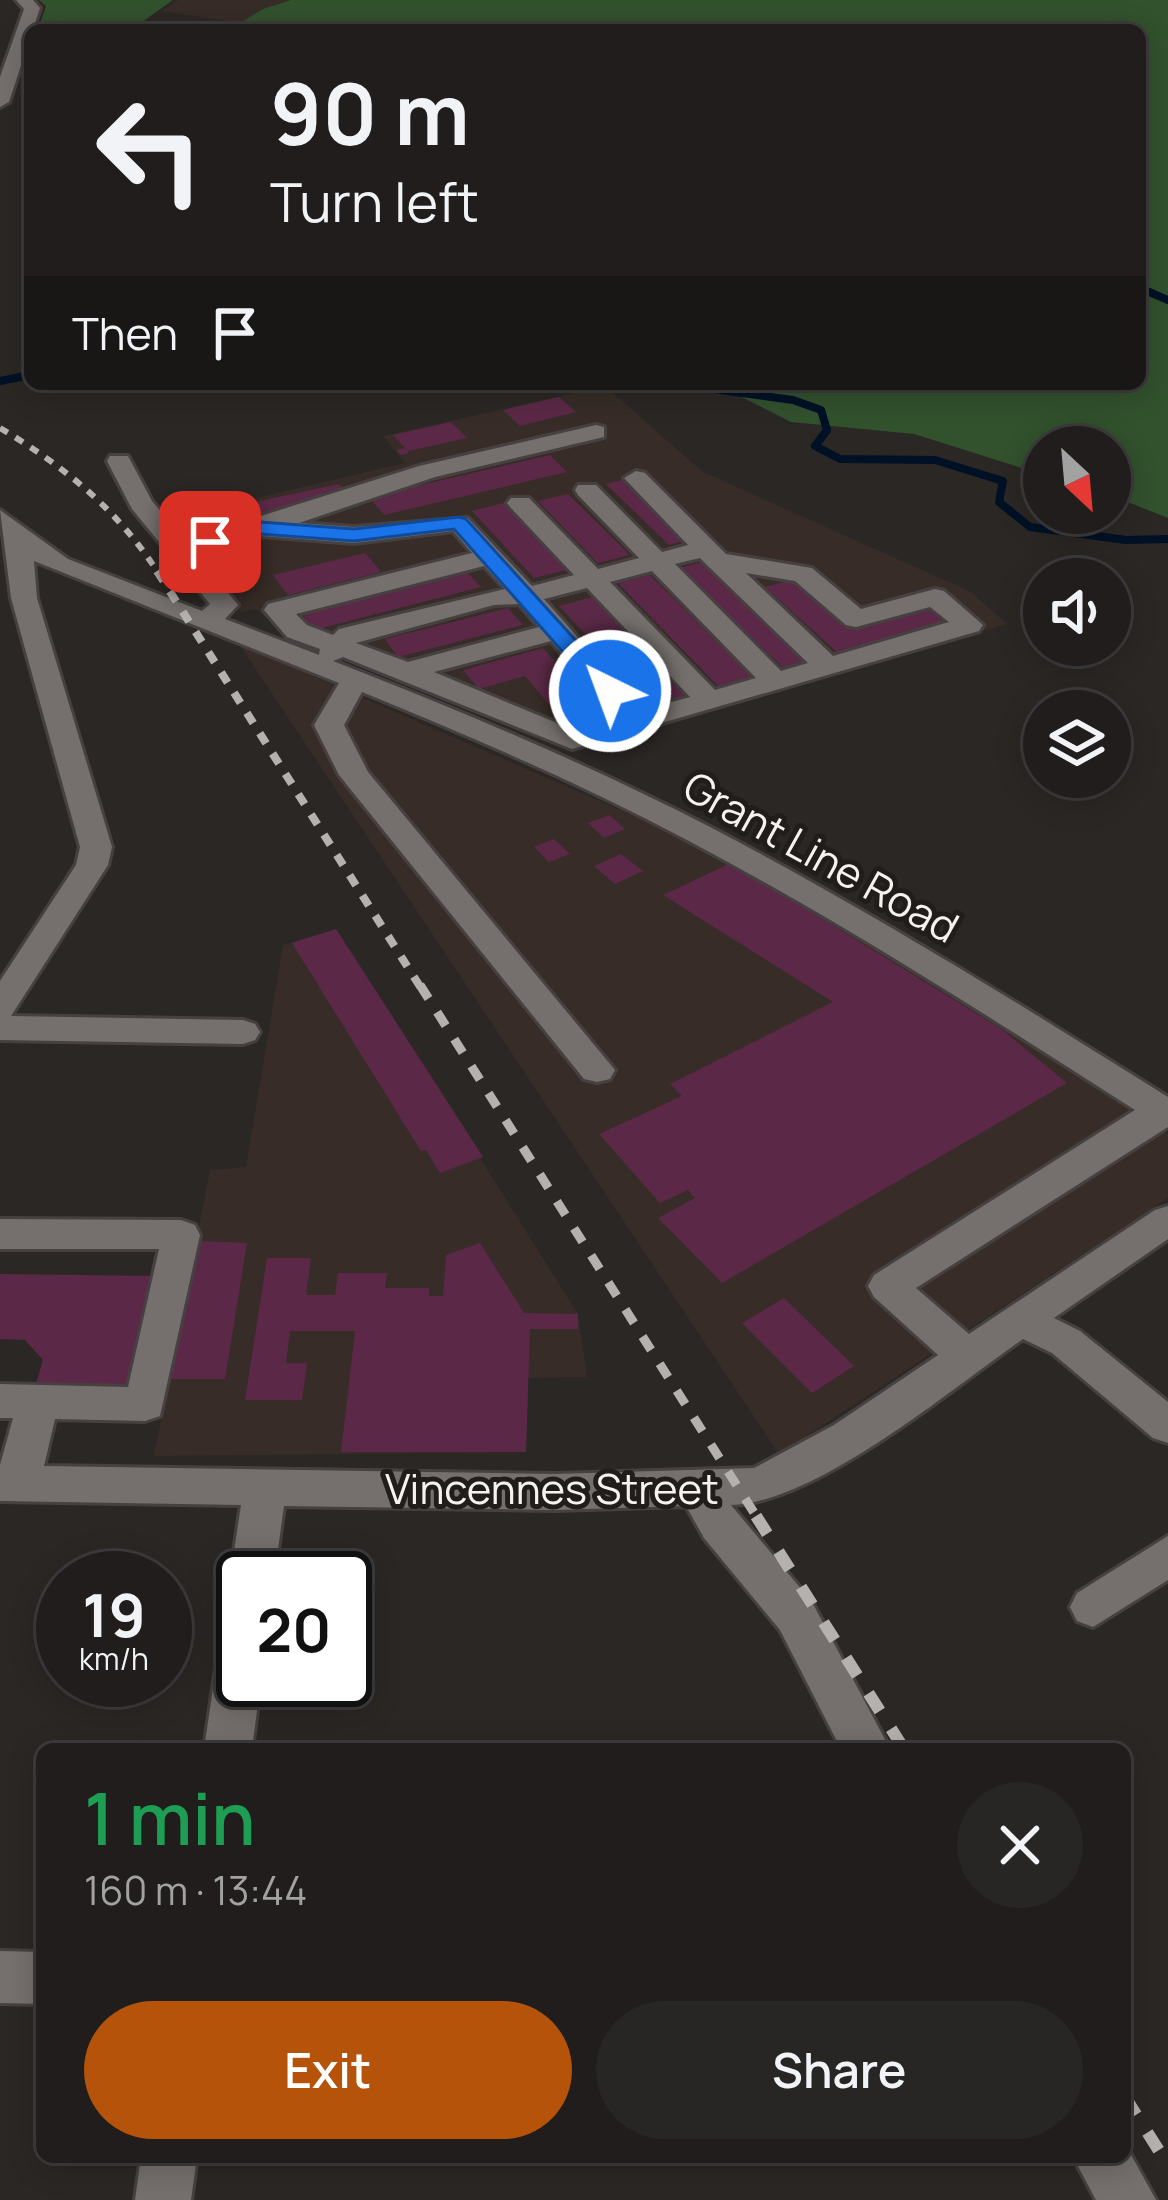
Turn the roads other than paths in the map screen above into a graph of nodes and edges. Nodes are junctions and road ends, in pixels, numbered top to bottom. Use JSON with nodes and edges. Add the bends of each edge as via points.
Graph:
{"nodes":[{"id":1,"x":24,"y":33,"type":"edge"},
{"id":2,"x":0,"y":102,"type":"edge"},
{"id":3,"x":596,"y":432,"type":"dead end"},
{"id":4,"x":119,"y":461,"type":"dead end"},
{"id":5,"x":636,"y":478,"type":"dead end"},
{"id":6,"x":586,"y":490,"type":"dead end"},
{"id":7,"x":520,"y":503,"type":"dead end"},
{"id":8,"x":260,"y":528,"type":"junction"},
{"id":9,"x":9,"y":529,"type":"edge"},
{"id":10,"x":180,"y":549,"type":"junction"},
{"id":11,"x":712,"y":555,"type":"junction"},
{"id":12,"x":490,"y":556,"type":"junction"},
{"id":13,"x":656,"y":561,"type":"junction"},
{"id":14,"x":592,"y":578,"type":"junction"},
{"id":15,"x":526,"y":596,"type":"junction"},
{"id":16,"x":206,"y":622,"type":"junction"},
{"id":17,"x":557,"y":631,"type":"junction"},
{"id":18,"x":327,"y":655,"type":"junction"},
{"id":19,"x":828,"y":666,"type":"junction"},
{"id":20,"x":406,"y":670,"type":"junction"},
{"id":21,"x":776,"y":681,"type":"junction"},
{"id":22,"x":354,"y":682,"type":"junction"},
{"id":23,"x":710,"y":700,"type":"junction"},
{"id":24,"x":636,"y":721,"type":"junction"},
{"id":25,"x":1,"y":1008,"type":"edge"},
{"id":26,"x":243,"y":1032,"type":"dead end"},
{"id":27,"x":598,"y":1070,"type":"dead end"},
{"id":28,"x":1165,"y":1112,"type":"edge"},
{"id":29,"x":1168,"y":1220,"type":"edge"},
{"id":30,"x":0,"y":1234,"type":"edge"},
{"id":31,"x":1020,"y":1320,"type":"junction"},
{"id":32,"x":967,"y":1357,"type":"junction"},
{"id":33,"x":19,"y":1402,"type":"edge"},
{"id":34,"x":1168,"y":1426,"type":"edge"},
{"id":35,"x":9,"y":1483,"type":"edge"},
{"id":36,"x":265,"y":1485,"type":"junction"},
{"id":37,"x":700,"y":1491,"type":"junction"},
{"id":38,"x":256,"y":1551,"type":"edge"},
{"id":39,"x":1168,"y":1555,"type":"edge"},
{"id":40,"x":1093,"y":1606,"type":"dead end"},
{"id":41,"x":234,"y":1707,"type":"edge"},
{"id":42,"x":229,"y":1743,"type":"edge"},
{"id":43,"x":863,"y":1743,"type":"edge"},
{"id":44,"x":0,"y":1977,"type":"edge"},
{"id":45,"x":36,"y":1978,"type":"edge"},
{"id":46,"x":168,"y":2163,"type":"edge"},
{"id":47,"x":1105,"y":2163,"type":"edge"},
{"id":48,"x":163,"y":2200,"type":"edge"},
{"id":49,"x":1128,"y":2200,"type":"edge"}],
"edges":[{"from":1,"to":2,"type":"street"},
{"from":3,"to":8,"type":"street","via":[[428,471]]},
{"from":4,"to":10,"type":"street","via":[[141,504]]},
{"from":5,"to":11,"type":"street"},
{"from":6,"to":13,"type":"street"},
{"from":7,"to":14,"type":"street"},
{"from":8,"to":10,"type":"street"},
{"from":8,"to":12,"type":"street","via":[[354,535],[459,523]]},
{"from":9,"to":16,"type":"street","name":"Grant Line Road","via":[[58,565]]},
{"from":9,"to":25,"type":"street","via":[[96,847]]},
{"from":10,"to":16,"type":"street","via":[[225,604]]},
{"from":11,"to":13,"type":"street"},
{"from":11,"to":19,"type":"street"},
{"from":11,"to":19,"type":"street","via":[[803,574],[856,619],[935,597],[969,625]]},
{"from":12,"to":15,"type":"street"},
{"from":12,"to":18,"type":"street","via":[[278,610]]},
{"from":13,"to":14,"type":"street"},
{"from":13,"to":21,"type":"street"},
{"from":14,"to":15,"type":"street"},
{"from":14,"to":23,"type":"street"},
{"from":15,"to":17,"type":"street"},
{"from":15,"to":18,"type":"street","via":[[493,597],[349,635]]},
{"from":16,"to":18,"type":"street","name":"Grant Line Road"},
{"from":17,"to":20,"type":"street"},
{"from":17,"to":24,"type":"street"},
{"from":18,"to":20,"type":"street"},
{"from":18,"to":22,"type":"street","name":"Grant Line Road"},
{"from":19,"to":21,"type":"street"},
{"from":20,"to":24,"type":"street","via":[[572,740]]},
{"from":21,"to":23,"type":"street"},
{"from":22,"to":27,"type":"street","via":[[329,725],[354,775]]},
{"from":22,"to":28,"type":"street","name":"Grant Line Road","via":[[535,754],[734,852],[896,942]]},
{"from":23,"to":24,"type":"street"},
{"from":25,"to":26,"type":"street"},
{"from":28,"to":32,"type":"street","via":[[888,1286]]},
{"from":29,"to":31,"type":"street","name":"Vincennes Street"},
{"from":30,"to":33,"type":"street","via":[[182,1235],[145,1403]]},
{"from":31,"to":32,"type":"street","name":"Vincennes Street"},
{"from":31,"to":34,"type":"street","via":[[1066,1342]]},
{"from":32,"to":37,"type":"street","name":"Vincennes Street","via":[[778,1478]]},
{"from":33,"to":35,"type":"street"},
{"from":35,"to":36,"type":"street","name":"Vincennes Street"},
{"from":36,"to":37,"type":"street","name":"Vincennes Street"},
{"from":36,"to":38,"type":"street"},
{"from":37,"to":43,"type":"street","via":[[713,1523],[756,1562],[797,1618]]},
{"from":39,"to":40,"type":"street"},
{"from":41,"to":42,"type":"street"},
{"from":44,"to":45,"type":"street"},
{"from":46,"to":48,"type":"street"},
{"from":47,"to":49,"type":"street"}]}
